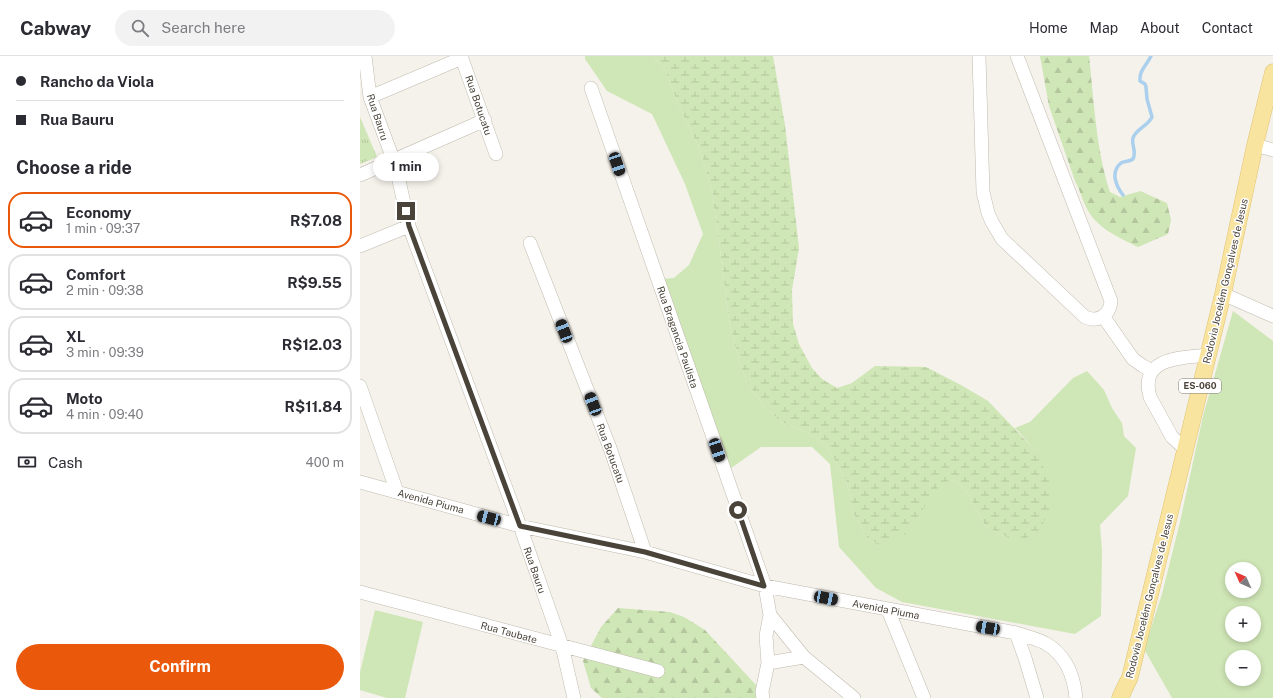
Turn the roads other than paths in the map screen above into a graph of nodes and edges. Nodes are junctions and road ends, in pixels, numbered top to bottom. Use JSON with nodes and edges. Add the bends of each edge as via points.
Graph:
{"nodes":[{"id":1,"x":366,"y":56,"type":"edge"},
{"id":2,"x":979,"y":56,"type":"edge"},
{"id":3,"x":1017,"y":56,"type":"edge"},
{"id":4,"x":462,"y":57,"type":"edge"},
{"id":5,"x":1273,"y":72,"type":"edge"},
{"id":6,"x":591,"y":88,"type":"dead end"},
{"id":7,"x":370,"y":97,"type":"junction"},
{"id":8,"x":485,"y":120,"type":"junction"},
{"id":9,"x":1255,"y":145,"type":"junction"},
{"id":10,"x":1273,"y":150,"type":"edge"},
{"id":11,"x":496,"y":154,"type":"dead end"},
{"id":12,"x":393,"y":160,"type":"junction"},
{"id":13,"x":360,"y":175,"type":"edge"},
{"id":14,"x":409,"y":226,"type":"junction"},
{"id":15,"x":530,"y":243,"type":"dead end"},
{"id":16,"x":360,"y":246,"type":"edge"},
{"id":17,"x":1223,"y":294,"type":"junction"},
{"id":18,"x":1103,"y":316,"type":"junction"},
{"id":19,"x":1273,"y":316,"type":"edge"},
{"id":20,"x":1208,"y":355,"type":"junction"},
{"id":21,"x":1152,"y":372,"type":"junction"},
{"id":22,"x":360,"y":386,"type":"edge"},
{"id":23,"x":1185,"y":449,"type":"junction"},
{"id":24,"x":360,"y":482,"type":"edge"},
{"id":25,"x":397,"y":492,"type":"junction"},
{"id":26,"x":520,"y":526,"type":"junction"},
{"id":27,"x":645,"y":552,"type":"junction"},
{"id":28,"x":764,"y":586,"type":"junction"},
{"id":29,"x":360,"y":592,"type":"edge"},
{"id":30,"x":888,"y":610,"type":"junction"},
{"id":31,"x":770,"y":615,"type":"junction"},
{"id":32,"x":1016,"y":633,"type":"junction"},
{"id":33,"x":562,"y":646,"type":"junction"},
{"id":34,"x":804,"y":657,"type":"junction"},
{"id":35,"x":768,"y":663,"type":"junction"},
{"id":36,"x":658,"y":671,"type":"dead end"},
{"id":37,"x":1130,"y":677,"type":"junction"},
{"id":38,"x":574,"y":698,"type":"edge"},
{"id":39,"x":763,"y":698,"type":"edge"},
{"id":40,"x":854,"y":698,"type":"edge"},
{"id":41,"x":924,"y":698,"type":"edge"},
{"id":42,"x":1037,"y":698,"type":"edge"},
{"id":43,"x":1076,"y":698,"type":"edge"},
{"id":44,"x":1120,"y":698,"type":"edge"},
{"id":45,"x":1130,"y":698,"type":"edge"}],
"edges":[{"from":1,"to":7,"type":"street","name":"Rua Bauru"},
{"from":2,"to":18,"type":"street","via":[[983,192],[992,222],[1008,246],[1085,317],[1094,320]]},
{"from":3,"to":18,"type":"street","via":[[1111,301],[1109,310]]},
{"from":4,"to":7,"type":"street"},
{"from":4,"to":8,"type":"street","name":"Rua Botucatu"},
{"from":5,"to":9,"type":"main road","name":"Rodovia Jocelém Gonçalves de Jesus","number":"ES-060"},
{"from":6,"to":28,"type":"street","name":"Rua Bragancia Paulista"},
{"from":7,"to":12,"type":"street","name":"Rua Bauru"},
{"from":8,"to":11,"type":"street","name":"Rua Botucatu"},
{"from":8,"to":12,"type":"street"},
{"from":9,"to":10,"type":"street"},
{"from":9,"to":17,"type":"main road","name":"Rodovia Jocelém Gonçalves de Jesus","number":"ES-060"},
{"from":12,"to":13,"type":"street"},
{"from":12,"to":14,"type":"street","name":"Rua Bauru"},
{"from":14,"to":16,"type":"street"},
{"from":14,"to":26,"type":"street","name":"Rua Bauru"},
{"from":15,"to":27,"type":"street","name":"Rua Botucatu","via":[[610,448]]},
{"from":17,"to":19,"type":"street"},
{"from":17,"to":20,"type":"main road","name":"Rodovia Jocelém Gonçalves de Jesus","number":"ES-060"},
{"from":18,"to":21,"type":"street","via":[[1133,359]]},
{"from":20,"to":21,"type":"street","via":[[1166,360]]},
{"from":20,"to":23,"type":"main road","name":"Rodovia Jocelém Gonçalves de Jesus","number":"ES-060"},
{"from":21,"to":23,"type":"street","via":[[1148,384],[1150,397],[1172,437]]},
{"from":22,"to":25,"type":"street"},
{"from":23,"to":37,"type":"main road","name":"Rodovia Jocelém Gonçalves de Jesus","number":"ES-060"},
{"from":24,"to":25,"type":"street","name":"Avenida Piuma"},
{"from":25,"to":26,"type":"street","name":"Avenida Piuma"},
{"from":26,"to":27,"type":"street","name":"Avenida Piuma"},
{"from":26,"to":33,"type":"street","name":"Rua Bauru"},
{"from":27,"to":28,"type":"street","name":"Avenida Piuma"},
{"from":28,"to":30,"type":"street","name":"Avenida Piuma"},
{"from":28,"to":31,"type":"street","name":"Rua Bragancia Paulista"},
{"from":29,"to":33,"type":"street","name":"Rua Taubate"},
{"from":30,"to":32,"type":"street","name":"Avenida Piuma"},
{"from":30,"to":41,"type":"street"},
{"from":31,"to":34,"type":"street"},
{"from":31,"to":35,"type":"street","via":[[766,636]]},
{"from":32,"to":42,"type":"street"},
{"from":32,"to":43,"type":"street","name":"Avenida Piuma","via":[[1045,643],[1056,651],[1069,669]]},
{"from":33,"to":36,"type":"street","name":"Rua Taubate"},
{"from":33,"to":38,"type":"street","name":"Rua Bauru"},
{"from":34,"to":35,"type":"street"},
{"from":34,"to":40,"type":"street"},
{"from":35,"to":39,"type":"street","via":[[762,688]]},
{"from":37,"to":44,"type":"main road","name":"Rodovia Jocelém Gonçalves de Jesus","number":"ES-060"},
{"from":37,"to":45,"type":"street"}]}
